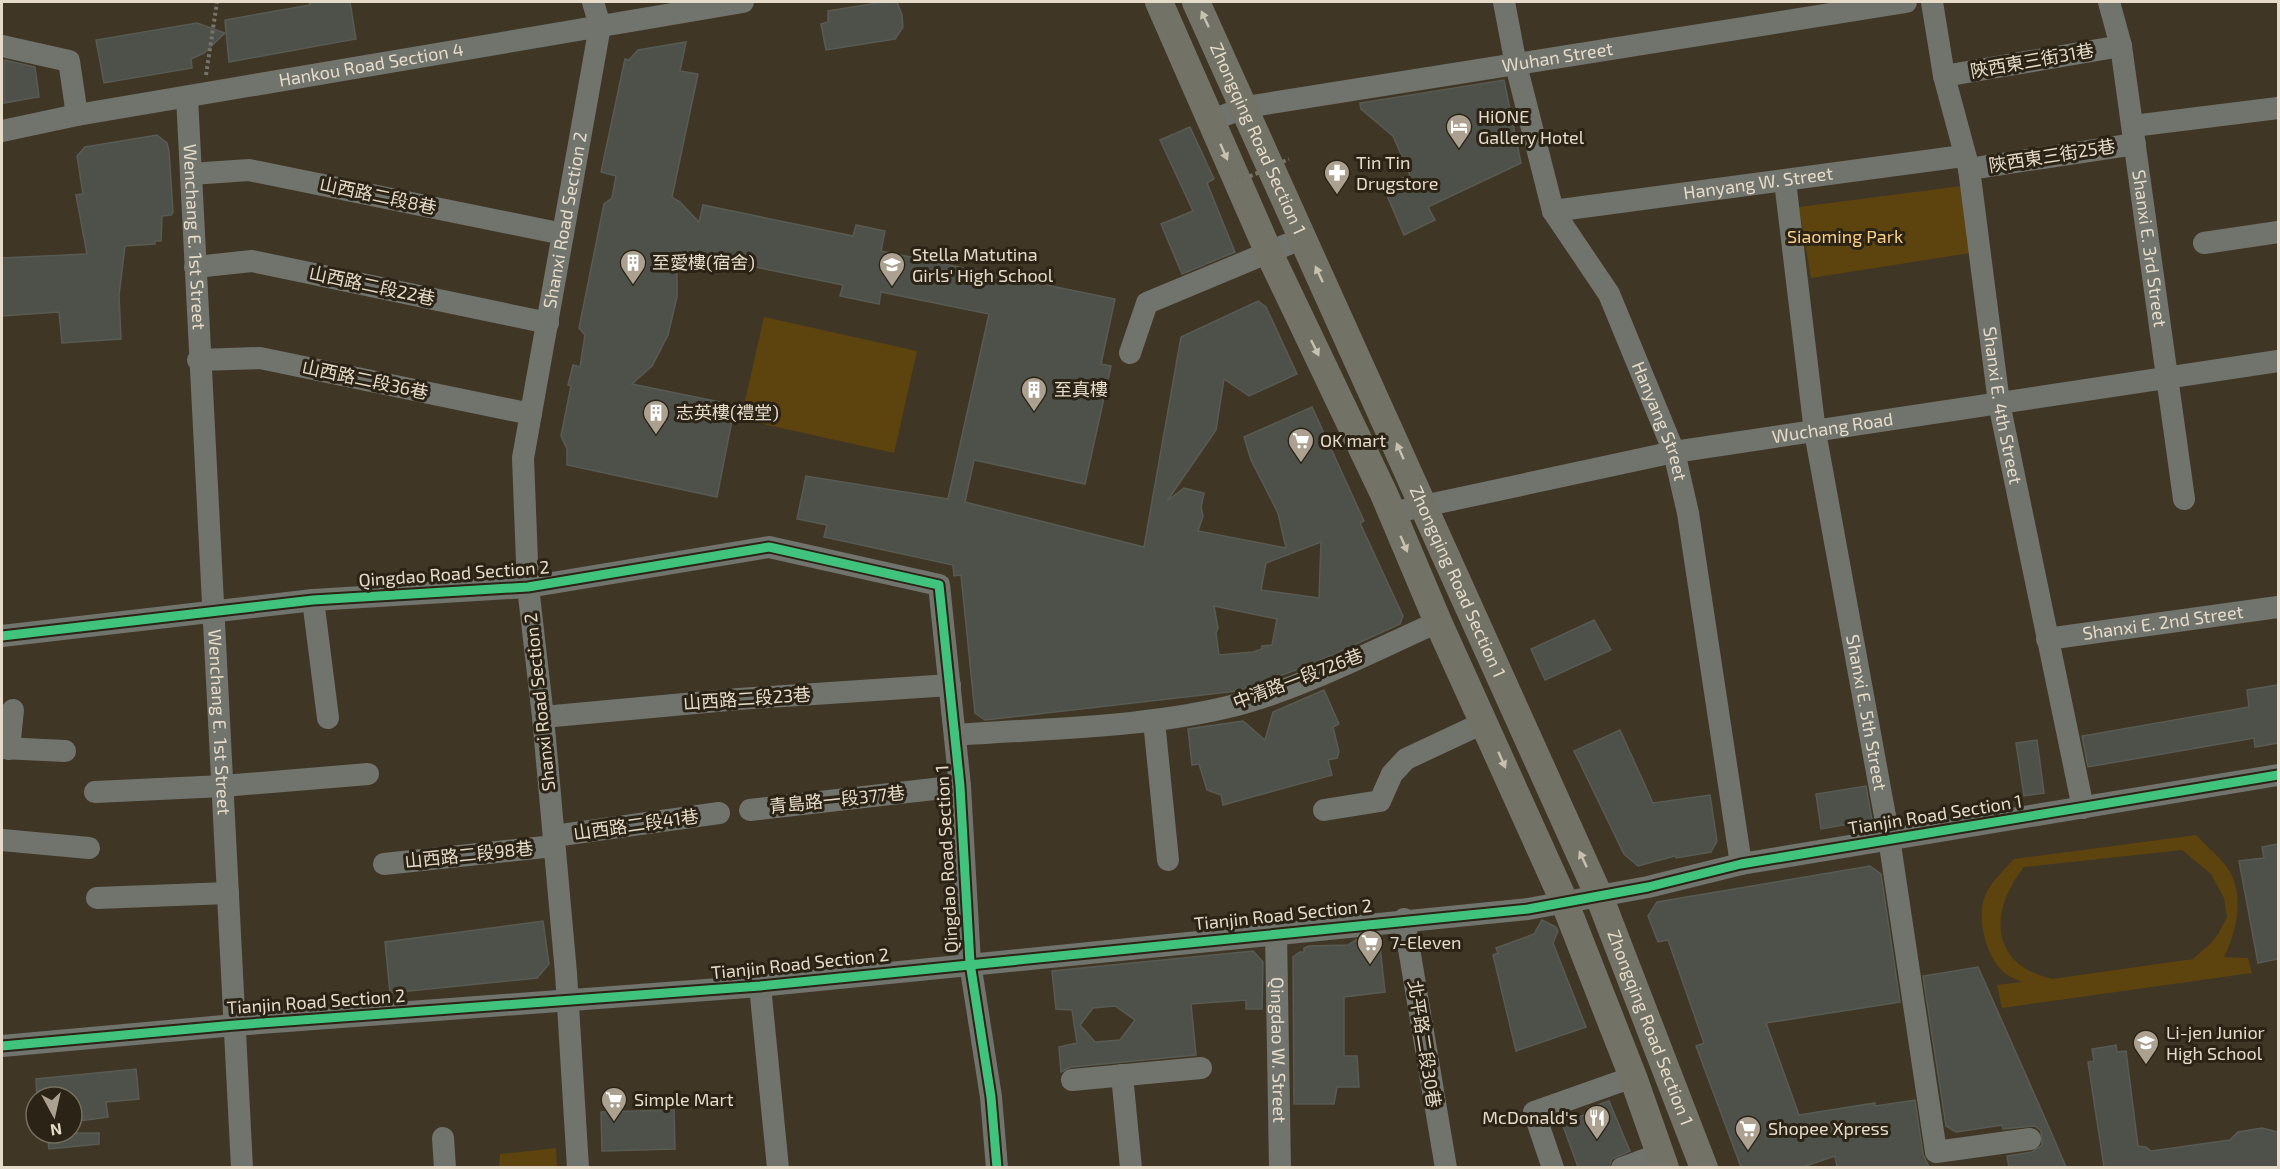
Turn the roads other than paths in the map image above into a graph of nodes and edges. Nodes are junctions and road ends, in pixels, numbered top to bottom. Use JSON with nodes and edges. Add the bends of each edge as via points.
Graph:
{"nodes":[{"id":1,"x":593,"y":2,"type":"edge"},
{"id":2,"x":743,"y":2,"type":"edge"},
{"id":3,"x":1159,"y":2,"type":"edge"},
{"id":4,"x":1197,"y":2,"type":"edge"},
{"id":5,"x":1504,"y":2,"type":"edge"},
{"id":6,"x":1906,"y":2,"type":"edge"},
{"id":7,"x":1932,"y":2,"type":"edge"},
{"id":8,"x":2109,"y":2,"type":"edge"},
{"id":9,"x":600,"y":26,"type":"junction"},
{"id":10,"x":2,"y":46,"type":"edge"},
{"id":11,"x":2121,"y":46,"type":"junction"},
{"id":12,"x":1516,"y":65,"type":"junction"},
{"id":13,"x":1944,"y":76,"type":"junction"},
{"id":14,"x":195,"y":95,"type":"junction"},
{"id":15,"x":1246,"y":107,"type":"junction"},
{"id":16,"x":2278,"y":108,"type":"edge"},
{"id":17,"x":77,"y":115,"type":"junction"},
{"id":18,"x":1210,"y":121,"type":"junction"},
{"id":19,"x":2,"y":131,"type":"edge"},
{"id":20,"x":2134,"y":135,"type":"junction"},
{"id":21,"x":1966,"y":163,"type":"junction"},
{"id":22,"x":191,"y":174,"type":"junction"},
{"id":23,"x":1785,"y":181,"type":"junction"},
{"id":24,"x":1553,"y":211,"type":"junction"},
{"id":25,"x":2278,"y":232,"type":"edge"},
{"id":26,"x":563,"y":234,"type":"junction"},
{"id":27,"x":1303,"y":238,"type":"junction"},
{"id":28,"x":2204,"y":243,"type":"dead end"},
{"id":29,"x":1269,"y":253,"type":"junction"},
{"id":30,"x":195,"y":267,"type":"junction"},
{"id":31,"x":548,"y":323,"type":"junction"},
{"id":32,"x":1131,"y":353,"type":"dead end"},
{"id":33,"x":198,"y":360,"type":"junction"},
{"id":34,"x":2278,"y":361,"type":"edge"},
{"id":35,"x":2165,"y":379,"type":"junction"},
{"id":36,"x":1999,"y":404,"type":"junction"},
{"id":37,"x":531,"y":414,"type":"junction"},
{"id":38,"x":1815,"y":432,"type":"junction"},
{"id":39,"x":1674,"y":452,"type":"junction"},
{"id":40,"x":2184,"y":499,"type":"dead end"},
{"id":41,"x":1424,"y":504,"type":"junction"},
{"id":42,"x":1392,"y":513,"type":"junction"},
{"id":43,"x":939,"y":585,"type":"joint"},
{"id":44,"x":528,"y":587,"type":"junction"},
{"id":45,"x":313,"y":600,"type":"junction"},
{"id":46,"x":2278,"y":608,"type":"edge"},
{"id":47,"x":214,"y":612,"type":"junction"},
{"id":48,"x":1438,"y":622,"type":"junction"},
{"id":49,"x":2,"y":636,"type":"edge"},
{"id":50,"x":2047,"y":639,"type":"junction"},
{"id":51,"x":950,"y":685,"type":"junction"},
{"id":52,"x":13,"y":710,"type":"dead end"},
{"id":53,"x":543,"y":717,"type":"junction"},
{"id":54,"x":328,"y":718,"type":"dead end"},
{"id":55,"x":1154,"y":721,"type":"junction"},
{"id":56,"x":1485,"y":722,"type":"junction"},
{"id":57,"x":955,"y":735,"type":"junction"},
{"id":58,"x":5,"y":748,"type":"edge"},
{"id":59,"x":65,"y":751,"type":"dead end"},
{"id":60,"x":368,"y":774,"type":"dead end"},
{"id":61,"x":2278,"y":775,"type":"edge"},
{"id":62,"x":223,"y":786,"type":"junction"},
{"id":63,"x":960,"y":786,"type":"junction"},
{"id":64,"x":95,"y":792,"type":"dead end"},
{"id":65,"x":2082,"y":808,"type":"junction"},
{"id":66,"x":750,"y":810,"type":"dead end"},
{"id":67,"x":1323,"y":810,"type":"dead end"},
{"id":68,"x":719,"y":813,"type":"dead end"},
{"id":69,"x":1889,"y":838,"type":"junction"},
{"id":70,"x":2,"y":840,"type":"edge"},
{"id":71,"x":554,"y":841,"type":"junction"},
{"id":72,"x":89,"y":848,"type":"dead end"},
{"id":73,"x":1168,"y":860,"type":"dead end"},
{"id":74,"x":384,"y":864,"type":"dead end"},
{"id":75,"x":1741,"y":864,"type":"junction"},
{"id":76,"x":228,"y":893,"type":"junction"},
{"id":77,"x":1599,"y":896,"type":"junction"},
{"id":78,"x":97,"y":898,"type":"dead end"},
{"id":79,"x":1564,"y":901,"type":"junction"},
{"id":80,"x":1404,"y":919,"type":"junction"},
{"id":81,"x":1276,"y":933,"type":"junction"},
{"id":82,"x":970,"y":963,"type":"junction"},
{"id":83,"x":760,"y":986,"type":"junction"},
{"id":84,"x":568,"y":999,"type":"junction"},
{"id":85,"x":235,"y":1025,"type":"junction"},
{"id":86,"x":2,"y":1046,"type":"edge"},
{"id":87,"x":1201,"y":1068,"type":"dead end"},
{"id":88,"x":1122,"y":1075,"type":"junction"},
{"id":89,"x":1633,"y":1077,"type":"junction"},
{"id":90,"x":1072,"y":1080,"type":"dead end"},
{"id":91,"x":443,"y":1138,"type":"dead end"},
{"id":92,"x":2030,"y":1140,"type":"dead end"},
{"id":93,"x":1662,"y":1161,"type":"edge"},
{"id":94,"x":242,"y":1167,"type":"edge"},
{"id":95,"x":446,"y":1167,"type":"edge"},
{"id":96,"x":578,"y":1167,"type":"edge"},
{"id":97,"x":778,"y":1167,"type":"edge"},
{"id":98,"x":996,"y":1167,"type":"edge"},
{"id":99,"x":1131,"y":1167,"type":"edge"},
{"id":100,"x":1272,"y":1167,"type":"edge"},
{"id":101,"x":1280,"y":1167,"type":"edge"},
{"id":102,"x":1446,"y":1167,"type":"edge"},
{"id":103,"x":1552,"y":1167,"type":"edge"},
{"id":104,"x":1622,"y":1167,"type":"edge"},
{"id":105,"x":1704,"y":1167,"type":"edge"}],
"edges":[{"from":1,"to":9,"type":"street"},
{"from":2,"to":9,"type":"street","name":"Hankou Road Section 4"},
{"from":3,"to":18,"type":"main road","name":"Zhongqing Road Section 1"},
{"from":15,"to":4,"type":"main road","name":"Zhongqing Road Section 1","one_way":true},
{"from":5,"to":12,"type":"street","name":"Hanyang Street"},
{"from":6,"to":12,"type":"street","name":"Wuhan Street"},
{"from":7,"to":13,"type":"street","name":"Shanxi E. 4th Street"},
{"from":8,"to":11,"type":"street","name":"Shanxi E. 3rd Street"},
{"from":9,"to":14,"type":"street","name":"Hankou Road Section 4"},
{"from":9,"to":26,"type":"street","name":"Shanxi Road Section 2"},
{"from":10,"to":17,"type":"street","via":[[69,61]]},
{"from":11,"to":13,"type":"street","name":"陜西東三街31巷"},
{"from":11,"to":20,"type":"street","name":"Shanxi E. 3rd Street"},
{"from":12,"to":15,"type":"street","name":"Wuhan Street"},
{"from":12,"to":24,"type":"street","name":"Hanyang Street"},
{"from":13,"to":21,"type":"street","name":"Shanxi E. 4th Street"},
{"from":14,"to":17,"type":"street","name":"Hankou Road Section 4"},
{"from":14,"to":22,"type":"street","name":"Wenchang E. 1st Street"},
{"from":15,"to":18,"type":"street","name":"Wuhan Street"},
{"from":15,"to":27,"type":"main road","name":"Zhongqing Road Section 1"},
{"from":16,"to":20,"type":"street","name":"陜西東三街25巷"},
{"from":17,"to":19,"type":"street","name":"Hankou Road Section 4"},
{"from":18,"to":29,"type":"main road","name":"Zhongqing Road Section 1","one_way":true},
{"from":20,"to":21,"type":"street","name":"陜西東三街25巷"},
{"from":20,"to":35,"type":"street","name":"Shanxi E. 3rd Street"},
{"from":21,"to":23,"type":"street","name":"Hanyang W. Street"},
{"from":21,"to":36,"type":"street","name":"Shanxi E. 4th Street"},
{"from":22,"to":26,"type":"street","name":"山西路二段8巷","via":[[249,170]]},
{"from":22,"to":30,"type":"street","name":"Wenchang E. 1st Street"},
{"from":23,"to":24,"type":"street","name":"Hanyang W. Street"},
{"from":23,"to":38,"type":"street","name":"Shanxi E. 5th Street"},
{"from":24,"to":39,"type":"street","name":"Hanyang Street","via":[[1609,294]]},
{"from":25,"to":28,"type":"street"},
{"from":26,"to":31,"type":"street","name":"Shanxi Road Section 2"},
{"from":27,"to":29,"type":"street"},
{"from":41,"to":27,"type":"main road","name":"Zhongqing Road Section 1","one_way":true},
{"from":29,"to":32,"type":"street","via":[[1147,303]]},
{"from":29,"to":42,"type":"main road","name":"Zhongqing Road Section 1","one_way":true},
{"from":30,"to":31,"type":"street","name":"山西路二段22巷","via":[[252,261]]},
{"from":30,"to":33,"type":"street","name":"Wenchang E. 1st Street"},
{"from":31,"to":37,"type":"street","name":"Shanxi Road Section 2"},
{"from":33,"to":37,"type":"street","name":"山西路二段36巷","via":[[260,358]]},
{"from":33,"to":47,"type":"street","name":"Wenchang E. 1st Street"},
{"from":34,"to":35,"type":"street","name":"Wuchang Road"},
{"from":35,"to":36,"type":"street","name":"Wuchang Road"},
{"from":35,"to":40,"type":"street","name":"Shanxi E. 3rd Street"},
{"from":36,"to":38,"type":"street","name":"Wuchang Road"},
{"from":36,"to":50,"type":"street","name":"Shanxi E. 4th Street"},
{"from":37,"to":44,"type":"street","name":"Shanxi Road Section 2","via":[[523,458]]},
{"from":38,"to":39,"type":"street","name":"Wuchang Road"},
{"from":38,"to":69,"type":"street","name":"Shanxi E. 5th Street"},
{"from":39,"to":41,"type":"street","name":"Wuchang Road"},
{"from":39,"to":75,"type":"street","name":"Hanyang Street","via":[[1688,513]]},
{"from":41,"to":42,"type":"street","name":"Wuchang Road"},
{"from":77,"to":41,"type":"main road","name":"Zhongqing Road Section 1","one_way":true},
{"from":42,"to":48,"type":"main road","name":"Zhongqing Road Section 1","one_way":true},
{"from":43,"to":44,"type":"street","name":"Qingdao Road Section 2","via":[[769,547]]},
{"from":43,"to":51,"type":"street","name":"Qingdao Road Section 1"},
{"from":44,"to":45,"type":"street","name":"Qingdao Road Section 2"},
{"from":44,"to":53,"type":"street","name":"Shanxi Road Section 2"},
{"from":45,"to":47,"type":"street","name":"Qingdao Road Section 2"},
{"from":45,"to":54,"type":"street"},
{"from":46,"to":50,"type":"street","name":"Shanxi E. 2nd Street"},
{"from":47,"to":49,"type":"street","name":"Qingdao Road Section 2"},
{"from":47,"to":62,"type":"street","name":"Wenchang E. 1st Street"},
{"from":48,"to":55,"type":"street","name":"中清路一段726巷","via":[[1242,704]]},
{"from":48,"to":56,"type":"main road","name":"Zhongqing Road Section 1"},
{"from":50,"to":65,"type":"street","name":"Shanxi E. 4th Street"},
{"from":51,"to":53,"type":"street","name":"山西路二段23巷"},
{"from":51,"to":57,"type":"street","name":"Qingdao Road Section 1"},
{"from":52,"to":58,"type":"street"},
{"from":53,"to":71,"type":"street","name":"Shanxi Road Section 2"},
{"from":55,"to":57,"type":"street","name":"中清路一段726巷"},
{"from":55,"to":73,"type":"street"},
{"from":56,"to":67,"type":"street","via":[[1406,759],[1392,774],[1380,801]]},
{"from":56,"to":79,"type":"main road","name":"Zhongqing Road Section 1","one_way":true},
{"from":57,"to":63,"type":"street","name":"Qingdao Road Section 1"},
{"from":58,"to":59,"type":"street"},
{"from":60,"to":62,"type":"street"},
{"from":61,"to":65,"type":"street","name":"Tianjin Road Section 1"},
{"from":62,"to":64,"type":"street"},
{"from":62,"to":76,"type":"street","name":"Wenchang E. 1st Street"},
{"from":63,"to":66,"type":"street","name":"青島路一段377巷"},
{"from":63,"to":82,"type":"street","name":"Qingdao Road Section 1"},
{"from":65,"to":69,"type":"street","name":"Tianjin Road Section 1"},
{"from":68,"to":71,"type":"street","name":"山西路二段41巷"},
{"from":69,"to":75,"type":"street","name":"Tianjin Road Section 1"},
{"from":69,"to":92,"type":"street","name":"Shanxi E. 5th Street","via":[[1936,1152]]},
{"from":70,"to":72,"type":"street"},
{"from":71,"to":74,"type":"street","name":"山西路二段98巷"},
{"from":71,"to":84,"type":"street","name":"Shanxi Road Section 2"},
{"from":75,"to":77,"type":"street","name":"Tianjin Road Section 1"},
{"from":76,"to":78,"type":"street"},
{"from":76,"to":85,"type":"street","name":"Wenchang E. 1st Street"},
{"from":77,"to":79,"type":"street","name":"Tianjin Road Section 2"},
{"from":77,"to":105,"type":"main road","name":"Zhongqing Road Section 1"},
{"from":79,"to":80,"type":"street","name":"Tianjin Road Section 2","via":[[1528,909]]},
{"from":79,"to":89,"type":"main road","name":"Zhongqing Road Section 1"},
{"from":80,"to":81,"type":"street","name":"Tianjin Road Section 2"},
{"from":80,"to":102,"type":"street","name":"北平路二段30巷"},
{"from":81,"to":82,"type":"street","name":"Tianjin Road Section 2"},
{"from":81,"to":101,"type":"street","name":"Qingdao W. Street"},
{"from":82,"to":83,"type":"street","name":"Tianjin Road Section 2"},
{"from":82,"to":98,"type":"street","name":"Qingdao Road Section 1","via":[[991,1098]]},
{"from":83,"to":84,"type":"street","name":"Tianjin Road Section 2"},
{"from":83,"to":97,"type":"street"},
{"from":84,"to":85,"type":"street","name":"Tianjin Road Section 2"},
{"from":84,"to":96,"type":"street","name":"Shanxi Road Section 2"},
{"from":85,"to":86,"type":"street","name":"Tianjin Road Section 2"},
{"from":85,"to":94,"type":"street","name":"Wenchang E. 1st Street"},
{"from":87,"to":88,"type":"street"},
{"from":88,"to":90,"type":"street"},
{"from":88,"to":99,"type":"street"},
{"from":89,"to":93,"type":"main road","name":"Zhongqing Road Section 1"},
{"from":89,"to":103,"type":"street","via":[[1534,1112]]},
{"from":91,"to":95,"type":"street"},
{"from":93,"to":104,"type":"street"},
{"from":100,"to":101,"type":"street"}]}
